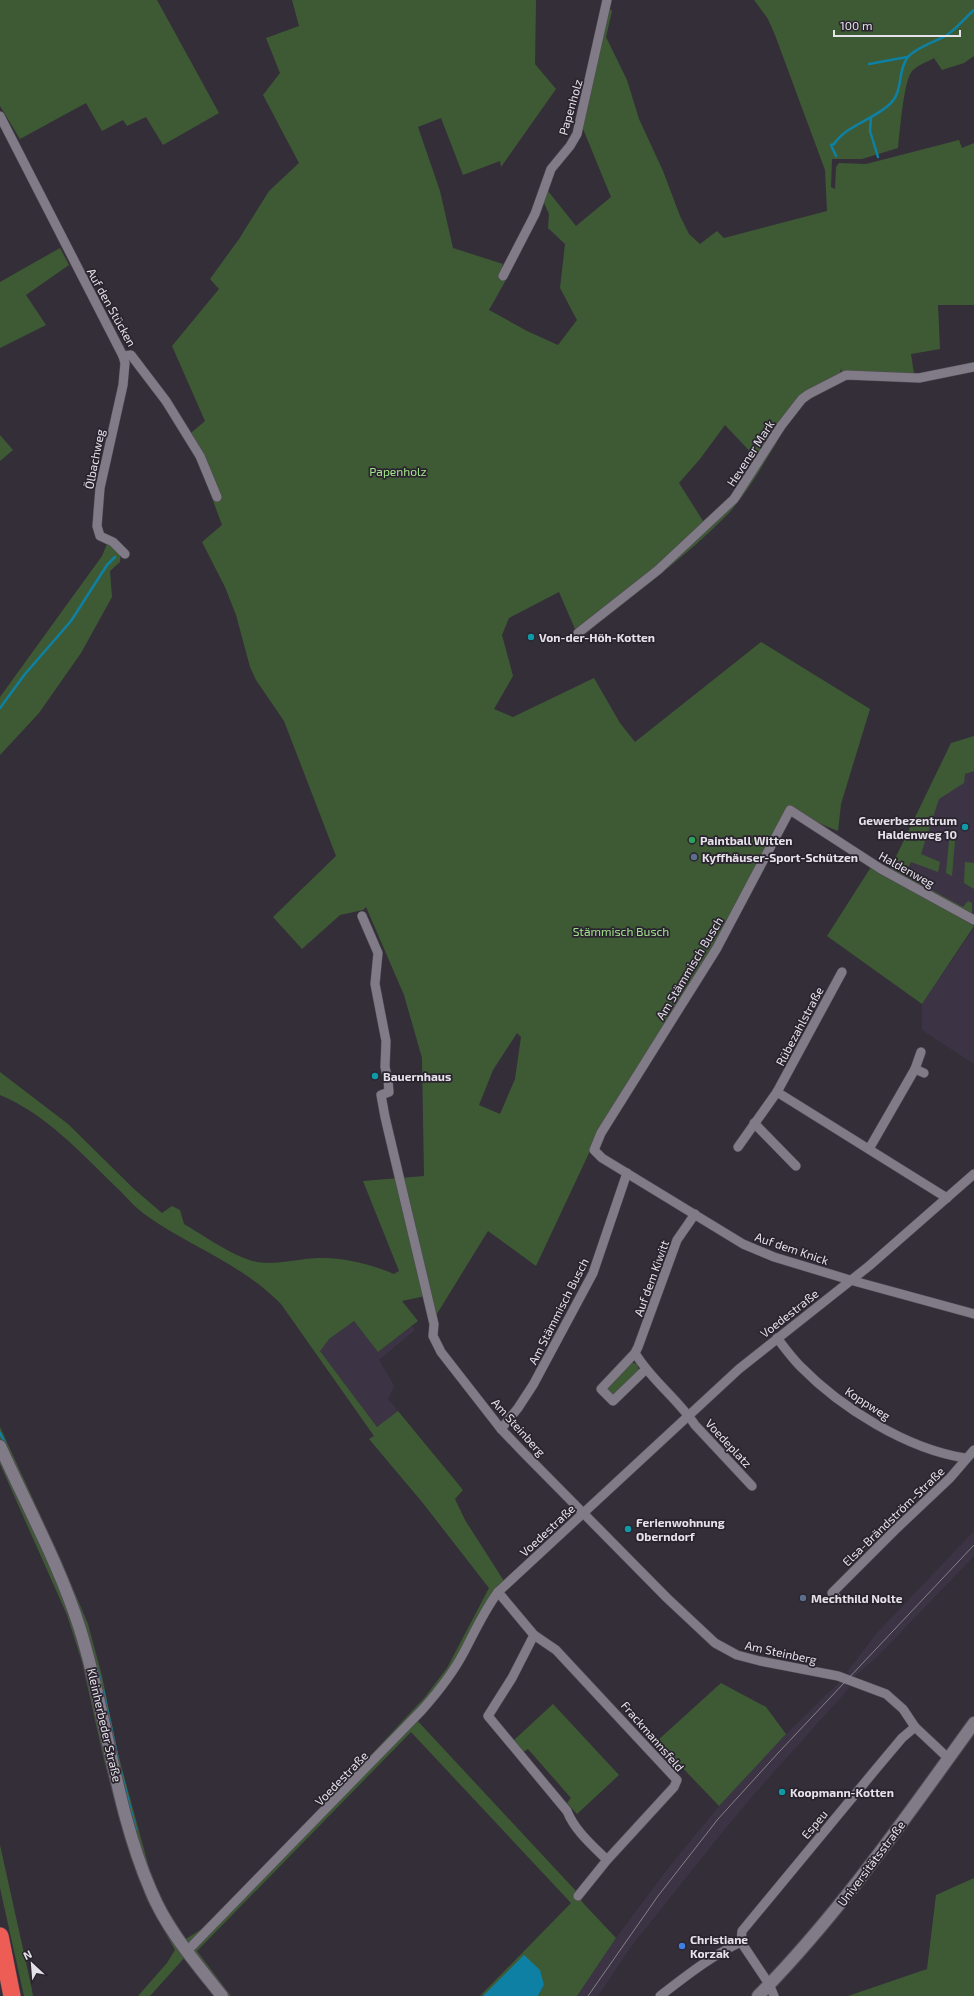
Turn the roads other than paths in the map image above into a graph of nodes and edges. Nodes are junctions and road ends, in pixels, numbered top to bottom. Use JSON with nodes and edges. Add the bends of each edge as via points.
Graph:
{"nodes":[{"id":1,"x":607,"y":0,"type":"edge"},
{"id":2,"x":0,"y":116,"type":"edge"},
{"id":3,"x":503,"y":276,"type":"dead end"},
{"id":4,"x":123,"y":356,"type":"junction"},
{"id":5,"x":974,"y":367,"type":"edge"},
{"id":6,"x":217,"y":497,"type":"dead end"},
{"id":7,"x":125,"y":554,"type":"dead end"},
{"id":8,"x":578,"y":633,"type":"dead end"},
{"id":9,"x":790,"y":810,"type":"joint"},
{"id":10,"x":362,"y":916,"type":"dead end"},
{"id":11,"x":974,"y":920,"type":"edge"},
{"id":12,"x":842,"y":972,"type":"dead end"},
{"id":13,"x":921,"y":1052,"type":"dead end"},
{"id":14,"x":915,"y":1069,"type":"junction"},
{"id":15,"x":924,"y":1073,"type":"dead end"},
{"id":16,"x":777,"y":1092,"type":"junction"},
{"id":17,"x":754,"y":1123,"type":"junction"},
{"id":18,"x":601,"y":1133,"type":"joint"},
{"id":19,"x":738,"y":1147,"type":"dead end"},
{"id":20,"x":869,"y":1149,"type":"junction"},
{"id":21,"x":796,"y":1166,"type":"dead end"},
{"id":22,"x":627,"y":1173,"type":"junction"},
{"id":23,"x":974,"y":1174,"type":"edge"},
{"id":24,"x":947,"y":1198,"type":"junction"},
{"id":25,"x":694,"y":1214,"type":"junction"},
{"id":26,"x":850,"y":1280,"type":"junction"},
{"id":27,"x":974,"y":1314,"type":"edge"},
{"id":28,"x":777,"y":1338,"type":"junction"},
{"id":29,"x":635,"y":1353,"type":"junction"},
{"id":30,"x":645,"y":1370,"type":"junction"},
{"id":31,"x":688,"y":1415,"type":"junction"},
{"id":32,"x":501,"y":1429,"type":"junction"},
{"id":33,"x":0,"y":1446,"type":"edge"},
{"id":34,"x":974,"y":1450,"type":"edge"},
{"id":35,"x":965,"y":1458,"type":"junction"},
{"id":36,"x":752,"y":1486,"type":"dead end"},
{"id":37,"x":584,"y":1513,"type":"junction"},
{"id":38,"x":498,"y":1592,"type":"junction"},
{"id":39,"x":837,"y":1598,"type":"dead end"},
{"id":40,"x":534,"y":1635,"type":"junction"},
{"id":41,"x":974,"y":1723,"type":"edge"},
{"id":42,"x":915,"y":1727,"type":"junction"},
{"id":43,"x":948,"y":1758,"type":"junction"},
{"id":44,"x":607,"y":1860,"type":"junction"},
{"id":45,"x":578,"y":1896,"type":"dead end"},
{"id":46,"x":0,"y":1936,"type":"edge"},
{"id":47,"x":740,"y":1942,"type":"junction"},
{"id":48,"x":187,"y":1951,"type":"junction"},
{"id":49,"x":769,"y":1984,"type":"junction"},
{"id":50,"x":12,"y":1996,"type":"edge"},
{"id":51,"x":222,"y":1996,"type":"edge"},
{"id":52,"x":660,"y":1996,"type":"edge"},
{"id":53,"x":758,"y":1996,"type":"edge"},
{"id":54,"x":774,"y":1996,"type":"edge"}],
"edges":[{"from":1,"to":3,"type":"street","name":"Papenholz","via":[[577,134],[551,169],[535,214]]},
{"from":2,"to":4,"type":"street","name":"Auf den Stücken"},
{"from":4,"to":6,"type":"street","name":"Auf den Stücken","via":[[131,355],[166,401],[200,456]]},
{"from":4,"to":7,"type":"street","name":"Ölbachweg","via":[[123,386],[104,469],[97,526],[100,536],[113,542]]},
{"from":5,"to":8,"type":"street","name":"Hevener Mark","via":[[919,378],[846,375],[809,394],[781,426],[734,499],[658,570]]},
{"from":9,"to":11,"type":"street","name":"Haldenweg","via":[[881,869]]},
{"from":9,"to":18,"type":"street","name":"Am Stämmisch Busch","via":[[717,948]]},
{"from":10,"to":32,"type":"street","name":"Am Steinberg","via":[[378,953],[375,984],[386,1041],[385,1067],[389,1092],[381,1095],[434,1324],[433,1336],[440,1352]]},
{"from":12,"to":16,"type":"street","name":"Rübezahlstraße"},
{"from":13,"to":14,"type":"street"},
{"from":14,"to":15,"type":"street"},
{"from":14,"to":20,"type":"street"},
{"from":16,"to":17,"type":"street","name":"Rübezahlstraße"},
{"from":16,"to":20,"type":"street"},
{"from":17,"to":19,"type":"street","name":"Rübezahlstraße"},
{"from":17,"to":21,"type":"street"},
{"from":18,"to":22,"type":"street","name":"Auf dem Knick","via":[[594,1150]]},
{"from":20,"to":24,"type":"street"},
{"from":22,"to":25,"type":"street","name":"Auf dem Knick"},
{"from":22,"to":32,"type":"street","name":"Am Stämmisch Busch","via":[[593,1273],[533,1385]]},
{"from":23,"to":24,"type":"street","name":"Voedestraße"},
{"from":24,"to":26,"type":"street","name":"Voedestraße"},
{"from":25,"to":26,"type":"street","name":"Auf dem Knick","via":[[743,1244],[774,1257]]},
{"from":25,"to":29,"type":"street","name":"Auf dem Kiwitt","via":[[677,1240],[642,1340]]},
{"from":26,"to":27,"type":"street","name":"Auf dem Knick"},
{"from":26,"to":28,"type":"street","name":"Voedestraße"},
{"from":28,"to":31,"type":"street","name":"Voedestraße"},
{"from":28,"to":35,"type":"street","name":"Koppweg","via":[[800,1366],[848,1406],[903,1437],[946,1455]]},
{"from":29,"to":30,"type":"street"},
{"from":29,"to":30,"type":"street","name":"Auf dem Kiwitt","via":[[601,1389],[613,1401]]},
{"from":30,"to":31,"type":"street"},
{"from":31,"to":36,"type":"street","name":"Voedeplatz"},
{"from":31,"to":37,"type":"street","name":"Voedestraße"},
{"from":32,"to":37,"type":"street","name":"Am Steinberg"},
{"from":33,"to":48,"type":"street","name":"Kleinherbeder Straße","via":[[74,1613],[95,1682],[126,1814],[151,1892],[162,1915]]},
{"from":34,"to":35,"type":"street","name":"Elsa-Brändström-Straße"},
{"from":35,"to":39,"type":"street","name":"Elsa-Brändström-Straße","via":[[950,1478],[832,1593]]},
{"from":37,"to":38,"type":"street","name":"Voedestraße"},
{"from":37,"to":42,"type":"street","name":"Am Steinberg","via":[[715,1643],[736,1655],[760,1662],[838,1676],[879,1691],[895,1700]]},
{"from":38,"to":40,"type":"street","name":"Frackmannsfeld"},
{"from":38,"to":48,"type":"street","name":"Voedestraße","via":[[484,1611],[464,1653],[422,1710]]},
{"from":40,"to":44,"type":"street","via":[[512,1678],[488,1716],[567,1811],[571,1822],[580,1833]]},
{"from":40,"to":44,"type":"street","name":"Frackmannsfeld","via":[[556,1650],[677,1780],[674,1787]]},
{"from":41,"to":43,"type":"street","name":"Universitätsstraße"},
{"from":42,"to":43,"type":"street","name":"Am Steinberg"},
{"from":42,"to":47,"type":"street","name":"Espeu","via":[[902,1738],[742,1930]]},
{"from":43,"to":49,"type":"street","name":"Universitätsstraße","via":[[837,1908]]},
{"from":44,"to":45,"type":"street","name":"Frackmannsfeld"},
{"from":46,"to":50,"type":"highway"},
{"from":47,"to":49,"type":"street"},
{"from":47,"to":52,"type":"street","via":[[692,1970]]},
{"from":48,"to":51,"type":"street","name":"Kleinherbeder Straße"},
{"from":49,"to":53,"type":"street","name":"Universitätsstraße"},
{"from":49,"to":54,"type":"street"}]}
